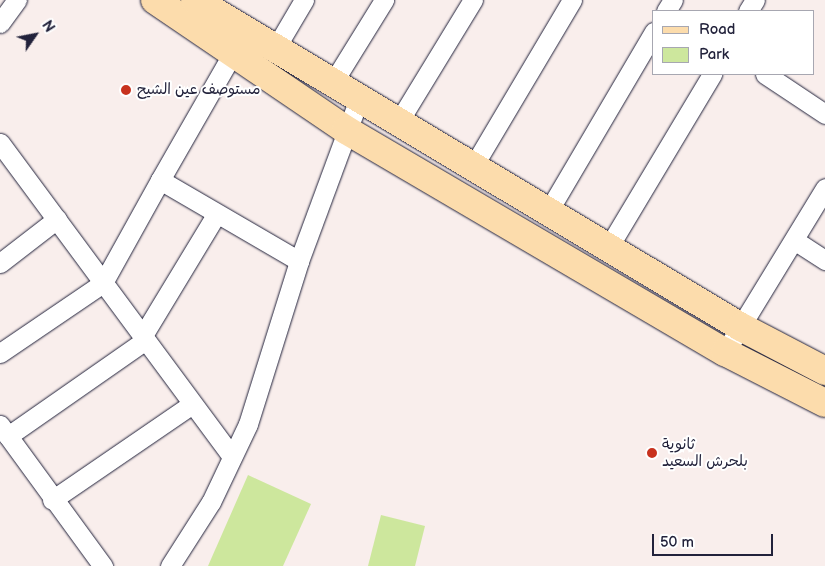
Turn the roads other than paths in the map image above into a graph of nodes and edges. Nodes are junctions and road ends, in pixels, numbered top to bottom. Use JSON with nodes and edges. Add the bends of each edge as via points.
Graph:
{"nodes":[{"id":1,"x":17,"y":0,"type":"edge"},
{"id":2,"x":155,"y":0,"type":"edge"},
{"id":3,"x":304,"y":0,"type":"edge"},
{"id":4,"x":384,"y":0,"type":"edge"},
{"id":5,"x":473,"y":0,"type":"edge"},
{"id":6,"x":572,"y":0,"type":"edge"},
{"id":7,"x":212,"y":4,"type":"edge"},
{"id":8,"x":0,"y":23,"type":"edge"},
{"id":9,"x":652,"y":35,"type":"edge"},
{"id":10,"x":275,"y":49,"type":"junction"},
{"id":11,"x":234,"y":51,"type":"junction"},
{"id":12,"x":711,"y":75,"type":"edge"},
{"id":13,"x":766,"y":75,"type":"edge"},
{"id":14,"x":332,"y":84,"type":"junction"},
{"id":15,"x":359,"y":99,"type":"junction"},
{"id":16,"x":825,"y":114,"type":"edge"},
{"id":17,"x":399,"y":121,"type":"junction"},
{"id":18,"x":346,"y":130,"type":"junction"},
{"id":19,"x":0,"y":143,"type":"edge"},
{"id":20,"x":6,"y":165,"type":"edge"},
{"id":21,"x":474,"y":165,"type":"junction"},
{"id":22,"x":160,"y":180,"type":"junction"},
{"id":23,"x":825,"y":188,"type":"edge"},
{"id":24,"x":549,"y":210,"type":"junction"},
{"id":25,"x":216,"y":215,"type":"junction"},
{"id":26,"x":57,"y":219,"type":"junction"},
{"id":27,"x":794,"y":240,"type":"junction"},
{"id":28,"x":608,"y":248,"type":"junction"},
{"id":29,"x":825,"y":260,"type":"edge"},
{"id":30,"x":299,"y":261,"type":"junction"},
{"id":31,"x":0,"y":263,"type":"edge"},
{"id":32,"x":103,"y":283,"type":"junction"},
{"id":33,"x":741,"y":327,"type":"junction"},
{"id":34,"x":143,"y":339,"type":"junction"},
{"id":35,"x":725,"y":352,"type":"junction"},
{"id":36,"x":0,"y":353,"type":"edge"},
{"id":37,"x":825,"y":372,"type":"edge"},
{"id":38,"x":825,"y":403,"type":"edge"},
{"id":39,"x":192,"y":405,"type":"junction"},
{"id":40,"x":4,"y":430,"type":"edge"},
{"id":41,"x":232,"y":456,"type":"junction"},
{"id":42,"x":52,"y":500,"type":"junction"},
{"id":43,"x":103,"y":566,"type":"edge"},
{"id":44,"x":170,"y":566,"type":"edge"}],
"edges":[{"from":1,"to":8,"type":"street"},
{"from":2,"to":11,"type":"main road"},
{"from":3,"to":10,"type":"street"},
{"from":4,"to":14,"type":"street"},
{"from":5,"to":17,"type":"street"},
{"from":6,"to":21,"type":"street"},
{"from":7,"to":10,"type":"main road"},
{"from":9,"to":24,"type":"street"},
{"from":10,"to":14,"type":"main road"},
{"from":11,"to":18,"type":"main road"},
{"from":11,"to":22,"type":"street"},
{"from":12,"to":28,"type":"street"},
{"from":13,"to":16,"type":"street"},
{"from":14,"to":15,"type":"main road"},
{"from":15,"to":17,"type":"main road"},
{"from":15,"to":18,"type":"street"},
{"from":17,"to":21,"type":"main road"},
{"from":18,"to":30,"type":"street"},
{"from":18,"to":35,"type":"main road"},
{"from":19,"to":20,"type":"street"},
{"from":20,"to":26,"type":"street"},
{"from":21,"to":24,"type":"main road"},
{"from":22,"to":25,"type":"street"},
{"from":22,"to":32,"type":"street"},
{"from":23,"to":27,"type":"street"},
{"from":24,"to":28,"type":"main road"},
{"from":25,"to":30,"type":"street"},
{"from":25,"to":34,"type":"street"},
{"from":26,"to":31,"type":"street"},
{"from":26,"to":32,"type":"street"},
{"from":27,"to":29,"type":"street"},
{"from":27,"to":33,"type":"street"},
{"from":28,"to":33,"type":"main road"},
{"from":30,"to":41,"type":"street","via":[[248,424]]},
{"from":32,"to":34,"type":"street"},
{"from":32,"to":36,"type":"street"},
{"from":33,"to":35,"type":"street"},
{"from":33,"to":37,"type":"main road"},
{"from":34,"to":39,"type":"street"},
{"from":34,"to":40,"type":"street"},
{"from":35,"to":38,"type":"main road"},
{"from":39,"to":41,"type":"street"},
{"from":39,"to":42,"type":"street"},
{"from":40,"to":42,"type":"street"},
{"from":41,"to":44,"type":"street","via":[[211,502]]},
{"from":42,"to":43,"type":"street"}]}
